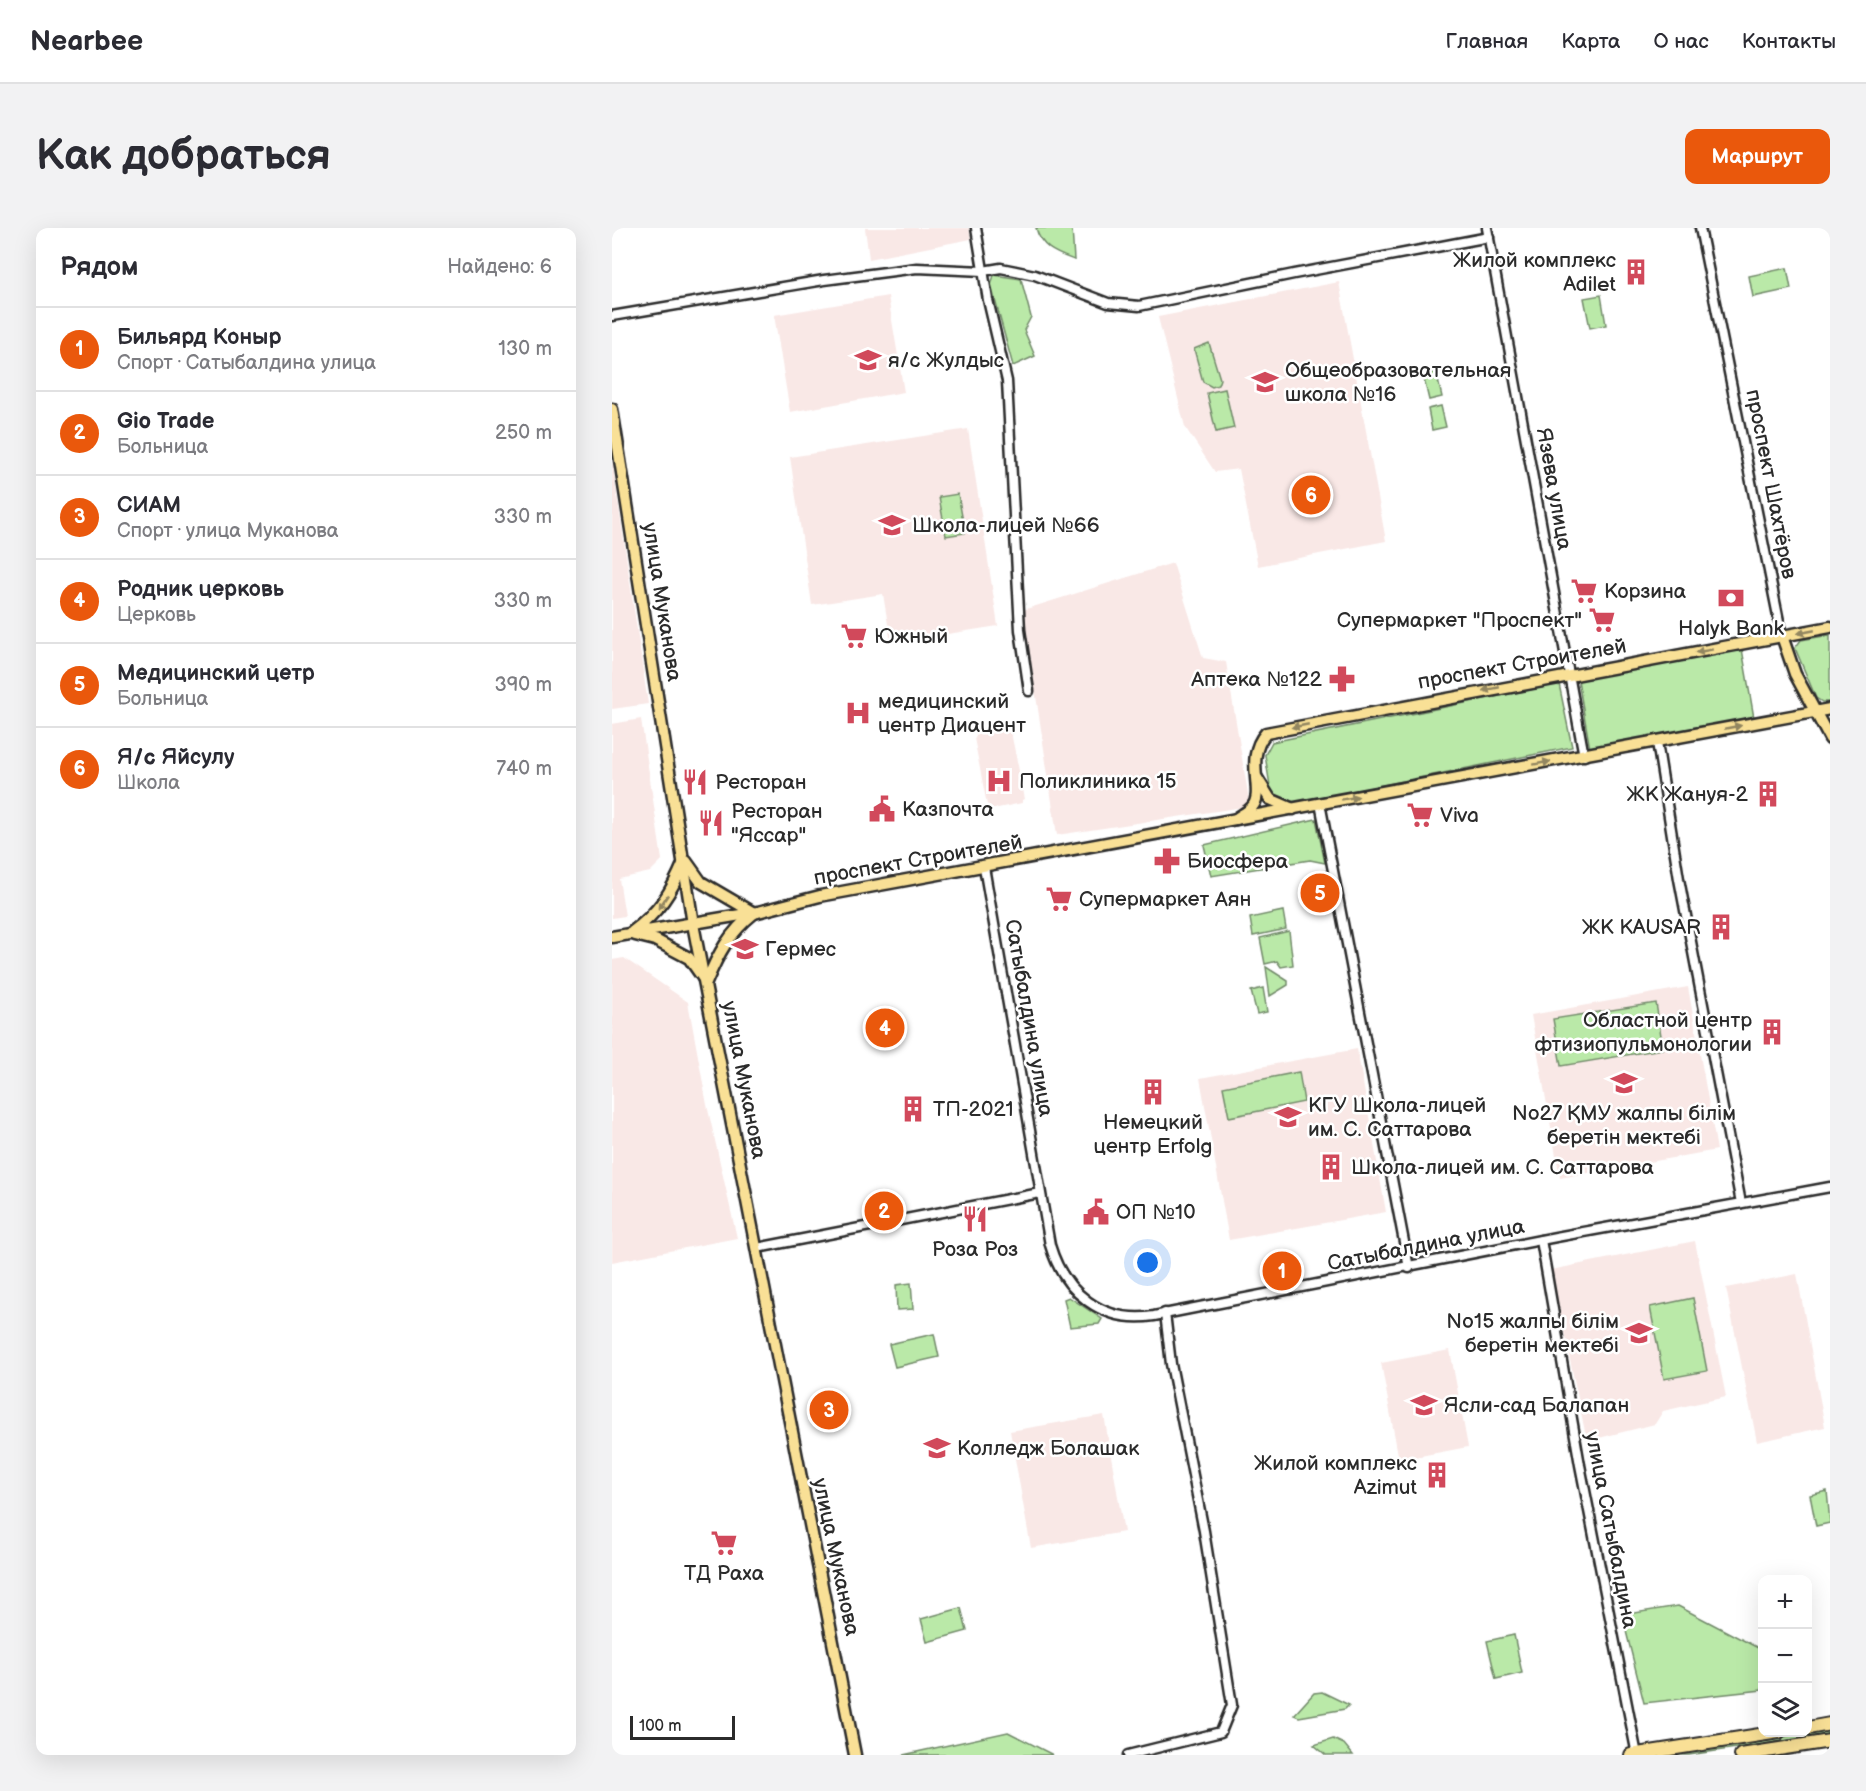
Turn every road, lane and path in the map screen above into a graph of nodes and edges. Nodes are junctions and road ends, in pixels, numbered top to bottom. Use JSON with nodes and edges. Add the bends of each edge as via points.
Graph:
{"nodes":[{"id":1,"x":976,"y":228,"type":"edge"},
{"id":2,"x":1700,"y":228,"type":"edge"},
{"id":3,"x":1488,"y":233,"type":"edge"},
{"id":4,"x":983,"y":271,"type":"junction"},
{"id":5,"x":612,"y":316,"type":"edge"},
{"id":6,"x":612,"y":409,"type":"edge"},
{"id":7,"x":1830,"y":627,"type":"edge"},
{"id":8,"x":1782,"y":636,"type":"junction"},
{"id":9,"x":1570,"y":674,"type":"junction"},
{"id":10,"x":1029,"y":691,"type":"dead end"},
{"id":11,"x":1830,"y":709,"type":"edge"},
{"id":12,"x":1815,"y":712,"type":"junction"},
{"id":13,"x":1830,"y":739,"type":"edge"},
{"id":14,"x":1657,"y":742,"type":"junction"},
{"id":15,"x":1584,"y":756,"type":"junction"},
{"id":16,"x":1255,"y":775,"type":"junction"},
{"id":17,"x":1320,"y":803,"type":"junction"},
{"id":18,"x":1295,"y":809,"type":"junction"},
{"id":19,"x":1231,"y":822,"type":"junction"},
{"id":20,"x":685,"y":859,"type":"junction"},
{"id":21,"x":984,"y":867,"type":"junction"},
{"id":22,"x":754,"y":913,"type":"junction"},
{"id":23,"x":693,"y":924,"type":"junction"},
{"id":24,"x":629,"y":934,"type":"junction"},
{"id":25,"x":612,"y":937,"type":"edge"},
{"id":26,"x":706,"y":983,"type":"junction"},
{"id":27,"x":1830,"y":1187,"type":"edge"},
{"id":28,"x":1040,"y":1193,"type":"junction"},
{"id":29,"x":1741,"y":1203,"type":"junction"},
{"id":30,"x":1541,"y":1240,"type":"junction"},
{"id":31,"x":758,"y":1248,"type":"junction"},
{"id":32,"x":1409,"y":1268,"type":"junction"},
{"id":33,"x":1165,"y":1313,"type":"junction"},
{"id":34,"x":1830,"y":1724,"type":"edge"},
{"id":35,"x":1812,"y":1727,"type":"edge"},
{"id":36,"x":1758,"y":1735,"type":"edge"},
{"id":37,"x":1830,"y":1741,"type":"edge"},
{"id":38,"x":855,"y":1755,"type":"edge"},
{"id":39,"x":1128,"y":1755,"type":"edge"},
{"id":40,"x":1635,"y":1755,"type":"edge"},
{"id":41,"x":1741,"y":1755,"type":"edge"}],
"edges":[{"from":1,"to":4,"type":"street"},
{"from":2,"to":8,"type":"street","name":"проспект Шахтёров"},
{"from":3,"to":4,"type":"street","via":[[1139,306],[1108,303],[1035,275],[1001,268]]},
{"from":3,"to":9,"type":"street","name":"Язева улица"},
{"from":4,"to":5,"type":"street","via":[[917,268]]},
{"from":4,"to":10,"type":"street","via":[[1007,381],[1020,630]]},
{"from":6,"to":20,"type":"main road","name":"улица Муканова"},
{"from":7,"to":8,"type":"main road","name":"проспект Строителей","one_way":true},
{"from":8,"to":9,"type":"main road","name":"проспект Строителей","one_way":true},
{"from":8,"to":12,"type":"main road","name":"проспект Шахтёров","via":[[1795,675]]},
{"from":9,"to":15,"type":"street","name":"Язева улица"},
{"from":9,"to":16,"type":"main road","name":"проспект Строителей","one_way":true,"via":[[1266,733],[1259,741],[1253,762]]},
{"from":11,"to":12,"type":"main road","name":"проспект Строителей"},
{"from":12,"to":13,"type":"main road","name":"проспект Шахтёров"},
{"from":14,"to":12,"type":"main road","name":"проспект Строителей","one_way":true},
{"from":14,"to":15,"type":"main road","name":"проспект Строителей"},
{"from":14,"to":29,"type":"street"},
{"from":17,"to":15,"type":"main road","name":"проспект Строителей","one_way":true},
{"from":16,"to":18,"type":"main road","via":[[1270,799]]},
{"from":16,"to":19,"type":"main road","name":"проспект Строителей","via":[[1254,806]]},
{"from":17,"to":18,"type":"main road","name":"проспект Строителей"},
{"from":17,"to":32,"type":"street"},
{"from":18,"to":19,"type":"main road","name":"проспект Строителей"},
{"from":19,"to":21,"type":"main road","name":"проспект Строителей"},
{"from":20,"to":22,"type":"main road","via":[[701,882]]},
{"from":20,"to":23,"type":"main road","name":"улица Муканова"},
{"from":20,"to":24,"type":"main road","one_way":true,"via":[[673,887],[653,917]]},
{"from":21,"to":22,"type":"main road","name":"проспект Строителей","via":[[820,896]]},
{"from":21,"to":28,"type":"street","name":"Сатыбалдина улица"},
{"from":22,"to":23,"type":"main road","name":"проспект Строителей"},
{"from":22,"to":26,"type":"main road","via":[[734,929],[719,951]]},
{"from":23,"to":24,"type":"main road","name":"проспект Строителей"},
{"from":23,"to":26,"type":"main road","name":"улица Муканова"},
{"from":24,"to":25,"type":"main road","name":"проспект Строителей"},
{"from":24,"to":26,"type":"main road","via":[[655,940],[689,958]]},
{"from":26,"to":31,"type":"main road","name":"улица Муканова"},
{"from":27,"to":29,"type":"street","name":"Сатыбалдина улица"},
{"from":28,"to":31,"type":"street"},
{"from":28,"to":33,"type":"street","name":"Сатыбалдина улица","via":[[1057,1268],[1073,1290],[1097,1308],[1134,1320]]},
{"from":29,"to":30,"type":"street","name":"Сатыбалдина улица"},
{"from":30,"to":32,"type":"street","name":"Сатыбалдина улица"},
{"from":30,"to":40,"type":"street","name":"улица Сатыбалдина"},
{"from":31,"to":38,"type":"main road","name":"улица Муканова"},
{"from":32,"to":33,"type":"street","name":"Сатыбалдина улица"},
{"from":33,"to":39,"type":"street","via":[[1232,1705],[1221,1732]]},
{"from":34,"to":35,"type":"highway"},
{"from":36,"to":40,"type":"highway"},
{"from":37,"to":41,"type":"highway"}]}
